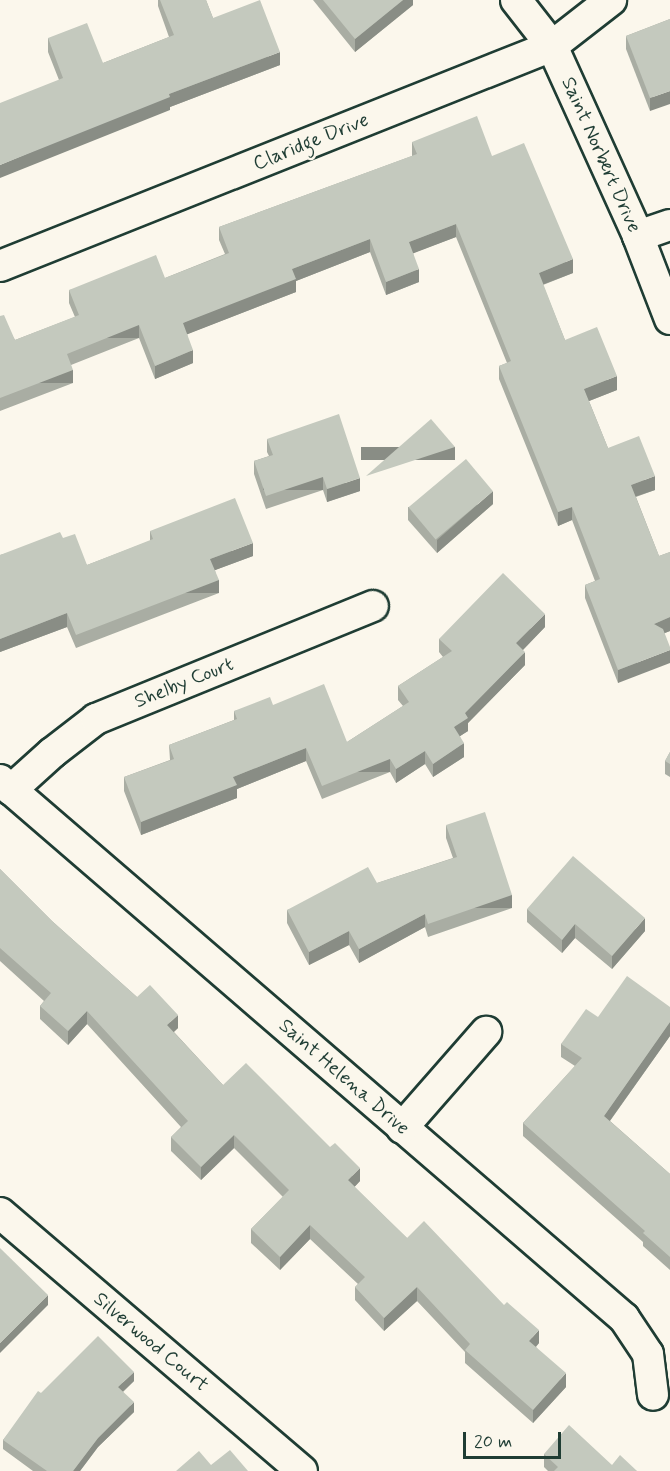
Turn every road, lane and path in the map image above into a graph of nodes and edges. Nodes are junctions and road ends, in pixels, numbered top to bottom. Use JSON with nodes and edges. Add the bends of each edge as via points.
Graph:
{"nodes":[{"id":1,"x":516,"y":0,"type":"edge"},
{"id":2,"x":610,"y":0,"type":"edge"},
{"id":3,"x":552,"y":46,"type":"junction"},
{"id":4,"x":670,"y":225,"type":"edge"},
{"id":5,"x":638,"y":236,"type":"junction"},
{"id":6,"x":0,"y":266,"type":"edge"},
{"id":7,"x":670,"y":319,"type":"edge"},
{"id":8,"x":374,"y":606,"type":"dead end"},
{"id":9,"x":6,"y":785,"type":"edge"},
{"id":10,"x":486,"y":1032,"type":"dead end"},
{"id":11,"x":402,"y":1128,"type":"junction"},
{"id":12,"x":0,"y":1213,"type":"edge"},
{"id":13,"x":653,"y":1395,"type":"dead end"},
{"id":14,"x":302,"y":1471,"type":"edge"}],
"edges":[{"from":1,"to":3,"type":"street","name":"Saint Norbert Drive"},
{"from":2,"to":3,"type":"street","name":"Claridge Drive"},
{"from":3,"to":5,"type":"street","name":"Saint Norbert Drive"},
{"from":3,"to":6,"type":"street","name":"Claridge Drive"},
{"from":4,"to":5,"type":"street"},
{"from":5,"to":7,"type":"street","name":"Saint Norbert Drive"},
{"from":8,"to":9,"type":"street","name":"Shelby Court","via":[[96,719]]},
{"from":9,"to":11,"type":"street","name":"Saint Helena Drive"},
{"from":10,"to":11,"type":"street"},
{"from":11,"to":13,"type":"street","name":"Saint Helena Drive","via":[[624,1318],[648,1354]]},
{"from":12,"to":14,"type":"street","name":"Silverwood Court"}]}
